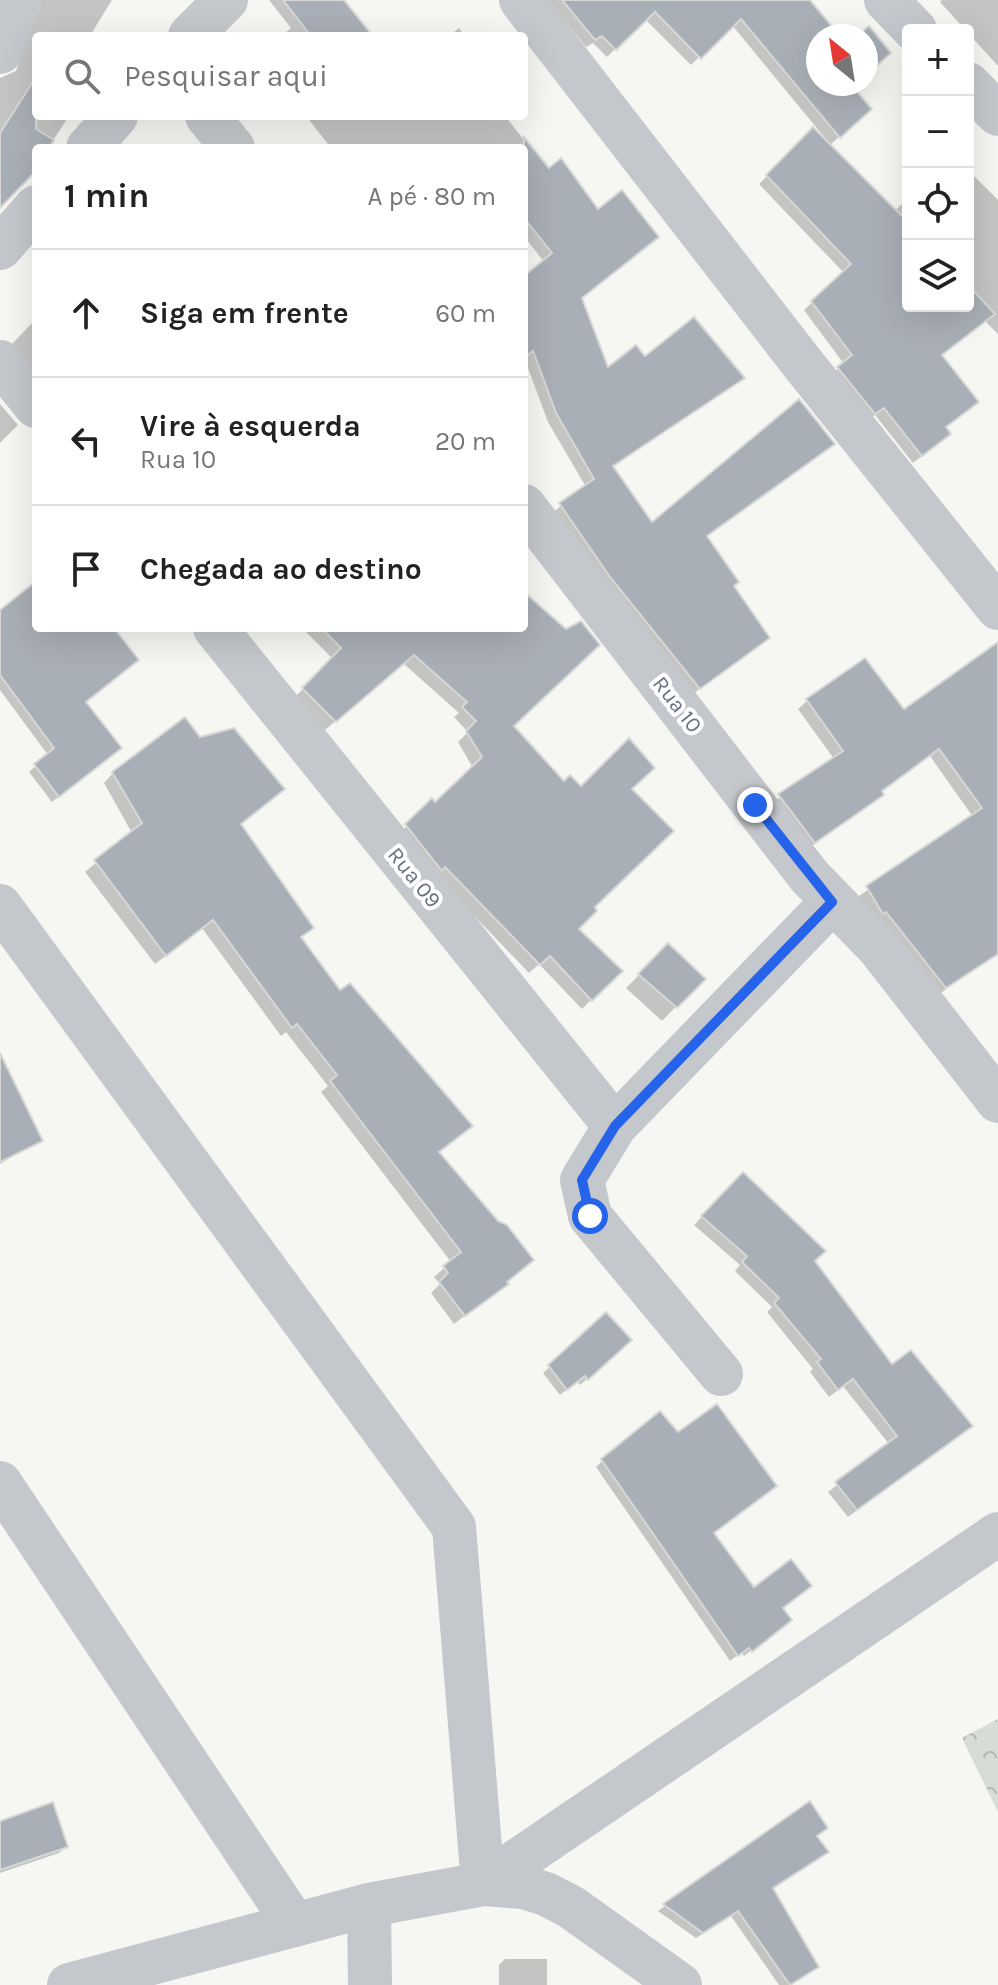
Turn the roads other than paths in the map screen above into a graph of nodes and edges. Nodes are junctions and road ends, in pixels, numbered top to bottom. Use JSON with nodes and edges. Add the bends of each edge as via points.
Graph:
{"nodes":[{"id":1,"x":20,"y":0,"type":"edge"},
{"id":2,"x":226,"y":0,"type":"edge"},
{"id":3,"x":521,"y":0,"type":"edge"},
{"id":4,"x":886,"y":0,"type":"edge"},
{"id":5,"x":909,"y":24,"type":"edge"},
{"id":6,"x":194,"y":32,"type":"edge"},
{"id":7,"x":0,"y":52,"type":"edge"},
{"id":8,"x":974,"y":90,"type":"edge"},
{"id":9,"x":998,"y":114,"type":"edge"},
{"id":10,"x":112,"y":120,"type":"edge"},
{"id":11,"x":210,"y":120,"type":"edge"},
{"id":12,"x":92,"y":144,"type":"edge"},
{"id":13,"x":230,"y":144,"type":"edge"},
{"id":14,"x":32,"y":212,"type":"edge"},
{"id":15,"x":0,"y":248,"type":"edge"},
{"id":16,"x":0,"y":362,"type":"edge"},
{"id":17,"x":32,"y":401,"type":"edge"},
{"id":18,"x":528,"y":511,"type":"edge"},
{"id":19,"x":998,"y":608,"type":"edge"},
{"id":20,"x":218,"y":632,"type":"edge"},
{"id":21,"x":832,"y":902,"type":"junction"},
{"id":22,"x":0,"y":906,"type":"edge"},
{"id":23,"x":998,"y":1101,"type":"edge"},
{"id":24,"x":615,"y":1126,"type":"junction"},
{"id":25,"x":721,"y":1374,"type":"dead end"},
{"id":26,"x":0,"y":1483,"type":"edge"},
{"id":27,"x":998,"y":1534,"type":"edge"},
{"id":28,"x":483,"y":1884,"type":"junction"},
{"id":29,"x":369,"y":1905,"type":"junction"},
{"id":30,"x":295,"y":1925,"type":"junction"},
{"id":31,"x":69,"y":1985,"type":"edge"},
{"id":32,"x":370,"y":1985,"type":"edge"},
{"id":33,"x":680,"y":1985,"type":"edge"}],
"edges":[{"from":1,"to":7,"type":"street"},
{"from":2,"to":6,"type":"street"},
{"from":3,"to":19,"type":"street"},
{"from":4,"to":5,"type":"street"},
{"from":8,"to":9,"type":"street"},
{"from":10,"to":12,"type":"street"},
{"from":11,"to":13,"type":"street"},
{"from":14,"to":15,"type":"street"},
{"from":16,"to":17,"type":"street"},
{"from":18,"to":21,"type":"street","name":"Rua 10"},
{"from":20,"to":24,"type":"street","name":"Rua 09"},
{"from":21,"to":23,"type":"street","name":"Rua 10","via":[[879,948]]},
{"from":21,"to":24,"type":"street"},
{"from":22,"to":28,"type":"street","via":[[454,1527]]},
{"from":24,"to":25,"type":"street","via":[[582,1180],[590,1216]]},
{"from":26,"to":30,"type":"street"},
{"from":27,"to":28,"type":"street"},
{"from":28,"to":29,"type":"street"},
{"from":28,"to":33,"type":"street","via":[[546,1894]]},
{"from":29,"to":30,"type":"street"},
{"from":29,"to":32,"type":"street"},
{"from":30,"to":31,"type":"street"}]}
